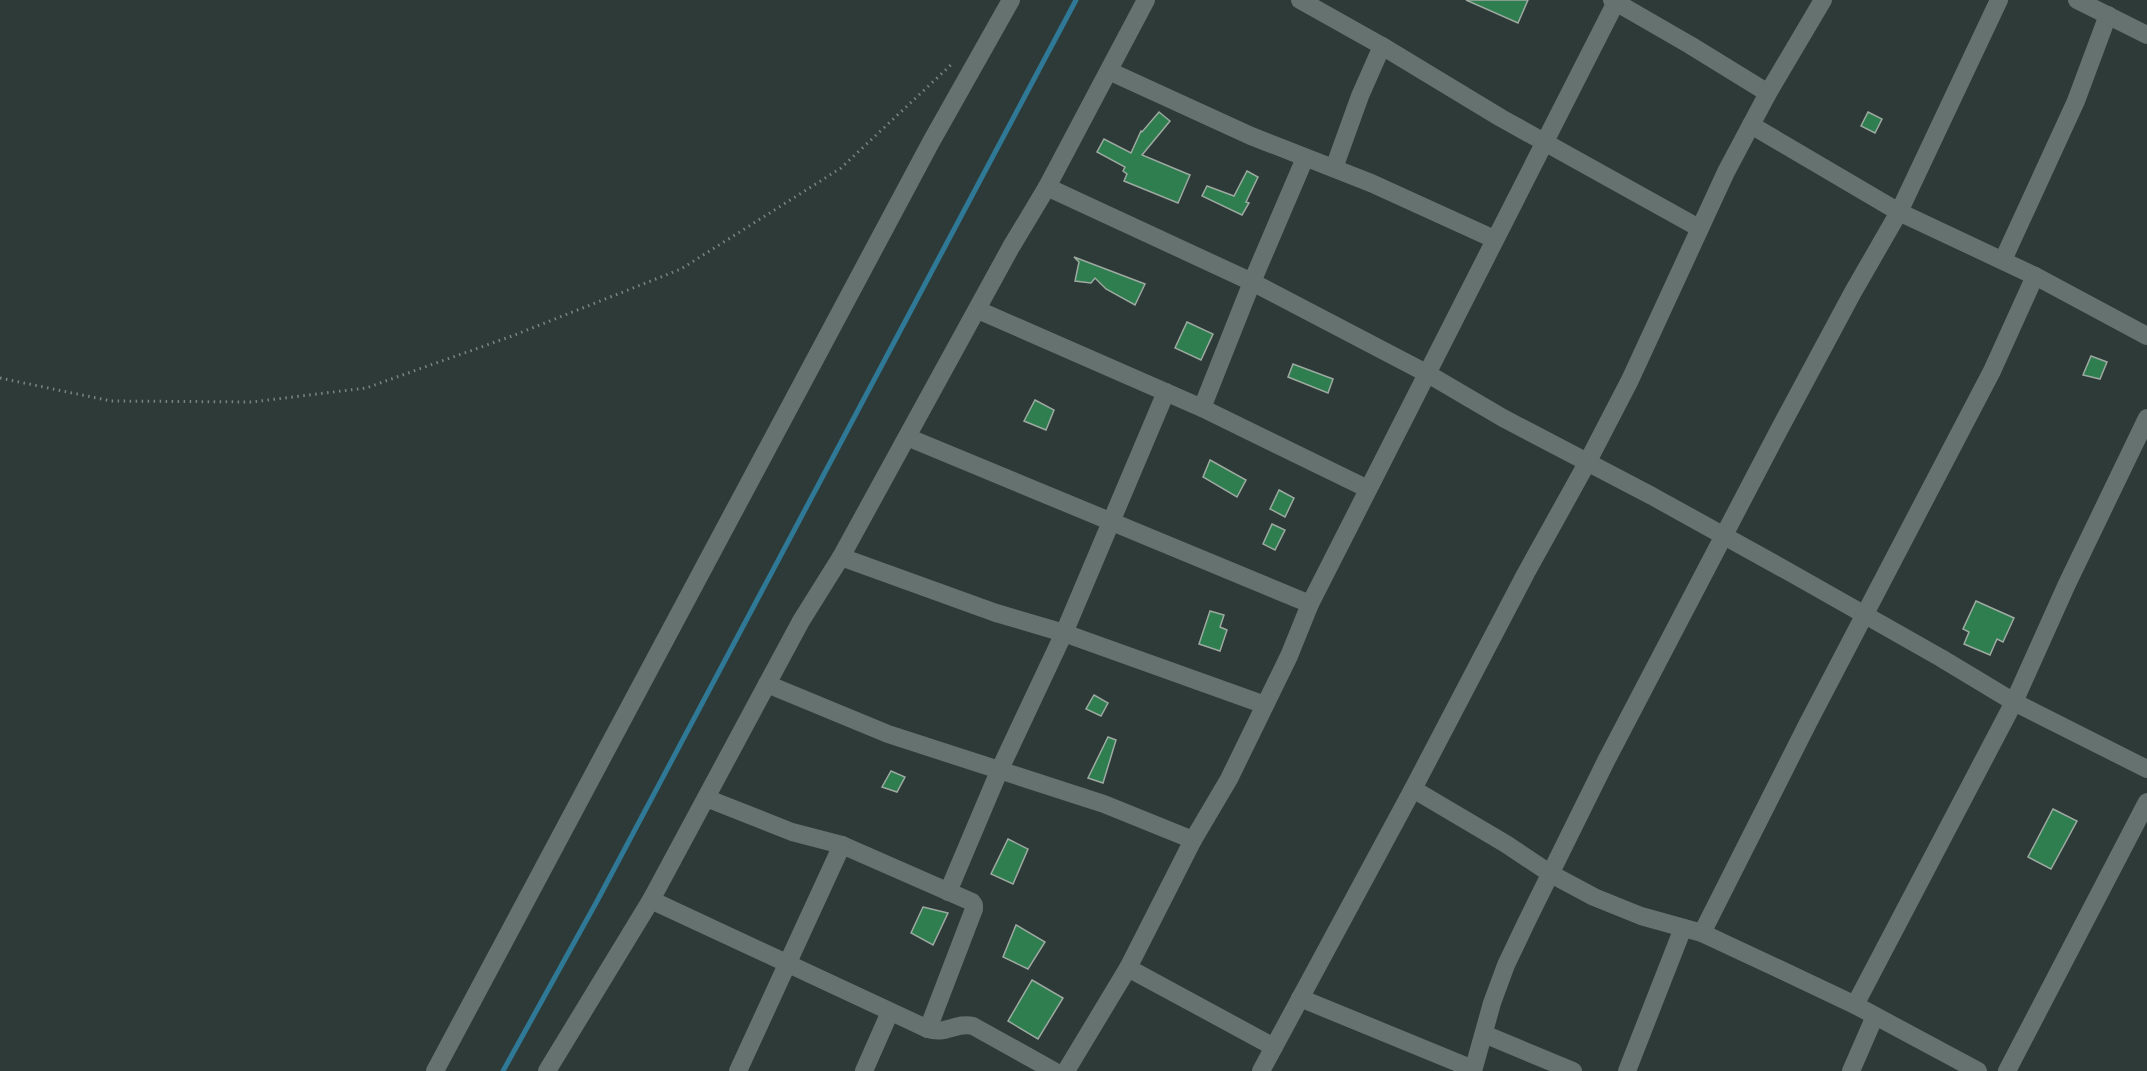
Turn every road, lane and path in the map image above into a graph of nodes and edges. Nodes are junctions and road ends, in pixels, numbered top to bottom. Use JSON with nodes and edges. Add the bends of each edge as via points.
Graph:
{"nodes":[{"id":1,"x":1011,"y":0,"type":"edge"},
{"id":2,"x":1146,"y":0,"type":"edge"},
{"id":3,"x":1300,"y":0,"type":"edge"},
{"id":4,"x":1823,"y":0,"type":"edge"},
{"id":5,"x":2000,"y":0,"type":"edge"},
{"id":6,"x":2077,"y":0,"type":"edge"},
{"id":7,"x":1615,"y":1,"type":"edge"},
{"id":8,"x":2108,"y":15,"type":"junction"},
{"id":9,"x":2147,"y":35,"type":"edge"},
{"id":10,"x":1382,"y":46,"type":"junction"},
{"id":11,"x":955,"y":62,"type":"dead end"},
{"id":12,"x":1109,"y":71,"type":"junction"},
{"id":13,"x":1768,"y":93,"type":"junction"},
{"id":14,"x":1751,"y":125,"type":"junction"},
{"id":15,"x":1545,"y":142,"type":"junction"},
{"id":16,"x":1305,"y":158,"type":"junction"},
{"id":17,"x":1334,"y":168,"type":"junction"},
{"id":18,"x":1047,"y":187,"type":"junction"},
{"id":19,"x":1899,"y":212,"type":"junction"},
{"id":20,"x":1699,"y":228,"type":"junction"},
{"id":21,"x":1494,"y":239,"type":"junction"},
{"id":22,"x":2003,"y":260,"type":"junction"},
{"id":23,"x":2035,"y":276,"type":"junction"},
{"id":24,"x":1252,"y":282,"type":"junction"},
{"id":25,"x":978,"y":310,"type":"junction"},
{"id":26,"x":2147,"y":336,"type":"edge"},
{"id":27,"x":1428,"y":374,"type":"junction"},
{"id":28,"x":0,"y":378,"type":"edge"},
{"id":29,"x":1166,"y":392,"type":"junction"},
{"id":30,"x":1202,"y":408,"type":"junction"},
{"id":31,"x":2147,"y":418,"type":"edge"},
{"id":32,"x":907,"y":436,"type":"junction"},
{"id":33,"x":1587,"y":463,"type":"junction"},
{"id":34,"x":1368,"y":489,"type":"junction"},
{"id":35,"x":1112,"y":521,"type":"junction"},
{"id":36,"x":1724,"y":537,"type":"junction"},
{"id":37,"x":841,"y":557,"type":"junction"},
{"id":38,"x":1311,"y":604,"type":"junction"},
{"id":39,"x":1865,"y":615,"type":"junction"},
{"id":40,"x":1064,"y":633,"type":"junction"},
{"id":41,"x":767,"y":684,"type":"junction"},
{"id":42,"x":2014,"y":702,"type":"junction"},
{"id":43,"x":1266,"y":705,"type":"junction"},
{"id":44,"x":2146,"y":765,"type":"edge"},
{"id":45,"x":1000,"y":769,"type":"junction"},
{"id":46,"x":1413,"y":789,"type":"junction"},
{"id":47,"x":706,"y":798,"type":"junction"},
{"id":48,"x":2147,"y":802,"type":"edge"},
{"id":49,"x":1193,"y":840,"type":"junction"},
{"id":50,"x":842,"y":845,"type":"junction"},
{"id":51,"x":1551,"y":874,"type":"junction"},
{"id":52,"x":948,"y":892,"type":"junction"},
{"id":53,"x":651,"y":900,"type":"junction"},
{"id":54,"x":1683,"y":928,"type":"junction"},
{"id":55,"x":1702,"y":933,"type":"junction"},
{"id":56,"x":788,"y":965,"type":"junction"},
{"id":57,"x":1128,"y":968,"type":"junction"},
{"id":58,"x":1300,"y":998,"type":"junction"},
{"id":59,"x":1855,"y":1005,"type":"junction"},
{"id":60,"x":890,"y":1012,"type":"junction"},
{"id":61,"x":1875,"y":1016,"type":"junction"},
{"id":62,"x":928,"y":1029,"type":"junction"},
{"id":63,"x":1484,"y":1034,"type":"junction"},
{"id":64,"x":1274,"y":1047,"type":"junction"},
{"id":65,"x":1473,"y":1070,"type":"edge"},
{"id":66,"x":435,"y":1071,"type":"edge"},
{"id":67,"x":548,"y":1071,"type":"edge"},
{"id":68,"x":738,"y":1071,"type":"edge"},
{"id":69,"x":864,"y":1071,"type":"edge"},
{"id":70,"x":1054,"y":1071,"type":"edge"},
{"id":71,"x":1066,"y":1071,"type":"edge"},
{"id":72,"x":1261,"y":1071,"type":"edge"},
{"id":73,"x":1574,"y":1071,"type":"edge"},
{"id":74,"x":1627,"y":1071,"type":"edge"},
{"id":75,"x":1851,"y":1071,"type":"edge"},
{"id":76,"x":1978,"y":1071,"type":"edge"},
{"id":77,"x":2007,"y":1071,"type":"edge"}],
"edges":[{"from":1,"to":66,"type":"street","via":[[931,142]]},
{"from":2,"to":12,"type":"street"},
{"from":3,"to":10,"type":"street"},
{"from":4,"to":13,"type":"street"},
{"from":5,"to":19,"type":"street"},
{"from":6,"to":8,"type":"street"},
{"from":7,"to":13,"type":"street"},
{"from":7,"to":15,"type":"street"},
{"from":8,"to":9,"type":"street"},
{"from":8,"to":22,"type":"street","via":[[2076,101]]},
{"from":10,"to":15,"type":"street"},
{"from":10,"to":17,"type":"street"},
{"from":11,"to":28,"type":"path","via":[[841,168],[681,269],[366,388],[252,402],[111,401]]},
{"from":12,"to":16,"type":"street"},
{"from":12,"to":18,"type":"street"},
{"from":13,"to":14,"type":"street"},
{"from":14,"to":19,"type":"street"},
{"from":14,"to":20,"type":"street"},
{"from":15,"to":20,"type":"street"},
{"from":15,"to":21,"type":"street"},
{"from":16,"to":17,"type":"street"},
{"from":16,"to":24,"type":"street"},
{"from":17,"to":21,"type":"street"},
{"from":18,"to":24,"type":"street"},
{"from":18,"to":25,"type":"street"},
{"from":19,"to":22,"type":"street"},
{"from":19,"to":36,"type":"street"},
{"from":20,"to":33,"type":"street","via":[[1630,380]]},
{"from":21,"to":27,"type":"street"},
{"from":22,"to":23,"type":"street"},
{"from":23,"to":26,"type":"street"},
{"from":23,"to":39,"type":"street","via":[[1992,371]]},
{"from":24,"to":27,"type":"street"},
{"from":24,"to":30,"type":"street"},
{"from":25,"to":29,"type":"street"},
{"from":25,"to":32,"type":"street"},
{"from":27,"to":33,"type":"street"},
{"from":27,"to":34,"type":"street"},
{"from":29,"to":30,"type":"street"},
{"from":29,"to":35,"type":"street"},
{"from":30,"to":34,"type":"street"},
{"from":31,"to":42,"type":"street"},
{"from":32,"to":35,"type":"street"},
{"from":32,"to":37,"type":"street"},
{"from":33,"to":36,"type":"street"},
{"from":33,"to":46,"type":"street"},
{"from":34,"to":38,"type":"street"},
{"from":35,"to":38,"type":"street"},
{"from":35,"to":40,"type":"street"},
{"from":36,"to":39,"type":"street"},
{"from":36,"to":51,"type":"street"},
{"from":37,"to":40,"type":"street","via":[[996,613]]},
{"from":37,"to":41,"type":"street"},
{"from":38,"to":43,"type":"street"},
{"from":39,"to":42,"type":"street"},
{"from":39,"to":55,"type":"street"},
{"from":40,"to":43,"type":"street"},
{"from":40,"to":45,"type":"street"},
{"from":41,"to":45,"type":"street","via":[[888,734]]},
{"from":41,"to":47,"type":"street"},
{"from":42,"to":44,"type":"street"},
{"from":42,"to":59,"type":"street"},
{"from":43,"to":49,"type":"street"},
{"from":45,"to":49,"type":"street","via":[[1104,804]]},
{"from":45,"to":52,"type":"street"},
{"from":46,"to":51,"type":"street"},
{"from":46,"to":58,"type":"street"},
{"from":47,"to":50,"type":"street","via":[[792,832]]},
{"from":47,"to":53,"type":"street"},
{"from":48,"to":77,"type":"street"},
{"from":49,"to":57,"type":"street"},
{"from":50,"to":52,"type":"street"},
{"from":50,"to":56,"type":"street"},
{"from":51,"to":54,"type":"street","via":[[1603,901]]},
{"from":51,"to":63,"type":"street","via":[[1506,965]]},
{"from":52,"to":62,"type":"street","via":[[972,902],[974,909]]},
{"from":53,"to":56,"type":"street"},
{"from":53,"to":67,"type":"street"},
{"from":54,"to":55,"type":"street"},
{"from":54,"to":74,"type":"street"},
{"from":55,"to":59,"type":"street"},
{"from":56,"to":60,"type":"street"},
{"from":56,"to":68,"type":"street"},
{"from":57,"to":64,"type":"street"},
{"from":57,"to":71,"type":"street"},
{"from":58,"to":64,"type":"street"},
{"from":58,"to":65,"type":"street"},
{"from":59,"to":61,"type":"street"},
{"from":60,"to":62,"type":"street"},
{"from":60,"to":69,"type":"street"},
{"from":61,"to":75,"type":"street"},
{"from":61,"to":76,"type":"street"},
{"from":62,"to":70,"type":"street","via":[[943,1032],[965,1024],[973,1026]]},
{"from":63,"to":65,"type":"street"},
{"from":63,"to":73,"type":"street"},
{"from":64,"to":72,"type":"street"}]}
